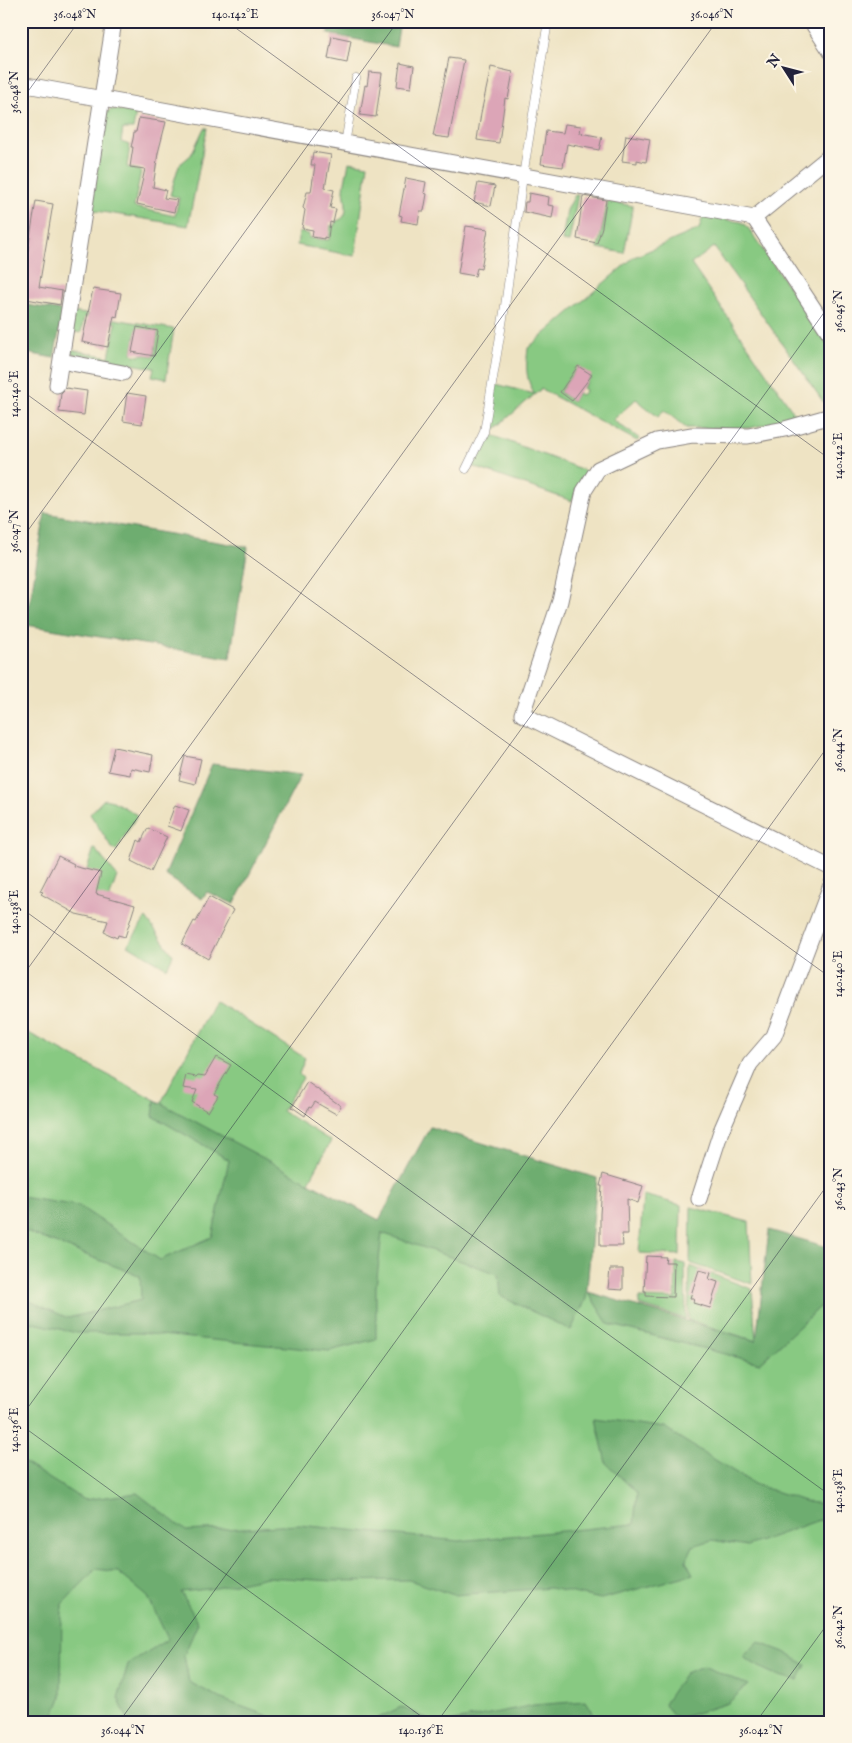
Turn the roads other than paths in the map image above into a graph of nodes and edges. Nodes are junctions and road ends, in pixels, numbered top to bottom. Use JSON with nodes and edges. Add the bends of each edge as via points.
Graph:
{"nodes":[{"id":1,"x":114,"y":21,"type":"edge"},
{"id":2,"x":548,"y":21,"type":"edge"},
{"id":3,"x":812,"y":21,"type":"edge"},
{"id":4,"x":831,"y":52,"type":"edge"},
{"id":5,"x":356,"y":78,"type":"dead end"},
{"id":6,"x":21,"y":84,"type":"edge"},
{"id":7,"x":102,"y":99,"type":"junction"},
{"id":8,"x":346,"y":144,"type":"junction"},
{"id":9,"x":831,"y":155,"type":"edge"},
{"id":10,"x":523,"y":176,"type":"junction"},
{"id":11,"x":754,"y":218,"type":"junction"},
{"id":12,"x":831,"y":335,"type":"edge"},
{"id":13,"x":61,"y":362,"type":"junction"},
{"id":14,"x":123,"y":373,"type":"dead end"},
{"id":15,"x":57,"y":386,"type":"dead end"},
{"id":16,"x":831,"y":416,"type":"edge"},
{"id":17,"x":466,"y":469,"type":"dead end"},
{"id":18,"x":831,"y":868,"type":"edge"},
{"id":19,"x":831,"y":885,"type":"edge"},
{"id":20,"x":699,"y":1199,"type":"dead end"}],
"edges":[{"from":1,"to":7,"type":"street"},
{"from":2,"to":10,"type":"lane"},
{"from":3,"to":4,"type":"street"},
{"from":5,"to":8,"type":"lane"},
{"from":6,"to":7,"type":"street"},
{"from":7,"to":8,"type":"street"},
{"from":7,"to":13,"type":"street"},
{"from":8,"to":10,"type":"street"},
{"from":9,"to":11,"type":"street"},
{"from":10,"to":11,"type":"street"},
{"from":10,"to":17,"type":"lane","via":[[484,432]]},
{"from":11,"to":12,"type":"street"},
{"from":13,"to":14,"type":"street"},
{"from":13,"to":15,"type":"street"},
{"from":16,"to":18,"type":"street","via":[[748,436],[692,435],[657,441],[598,469],[584,491],[560,601],[522,714]]},
{"from":19,"to":20,"type":"street","via":[[774,1036],[750,1064],[721,1131]]}]}
